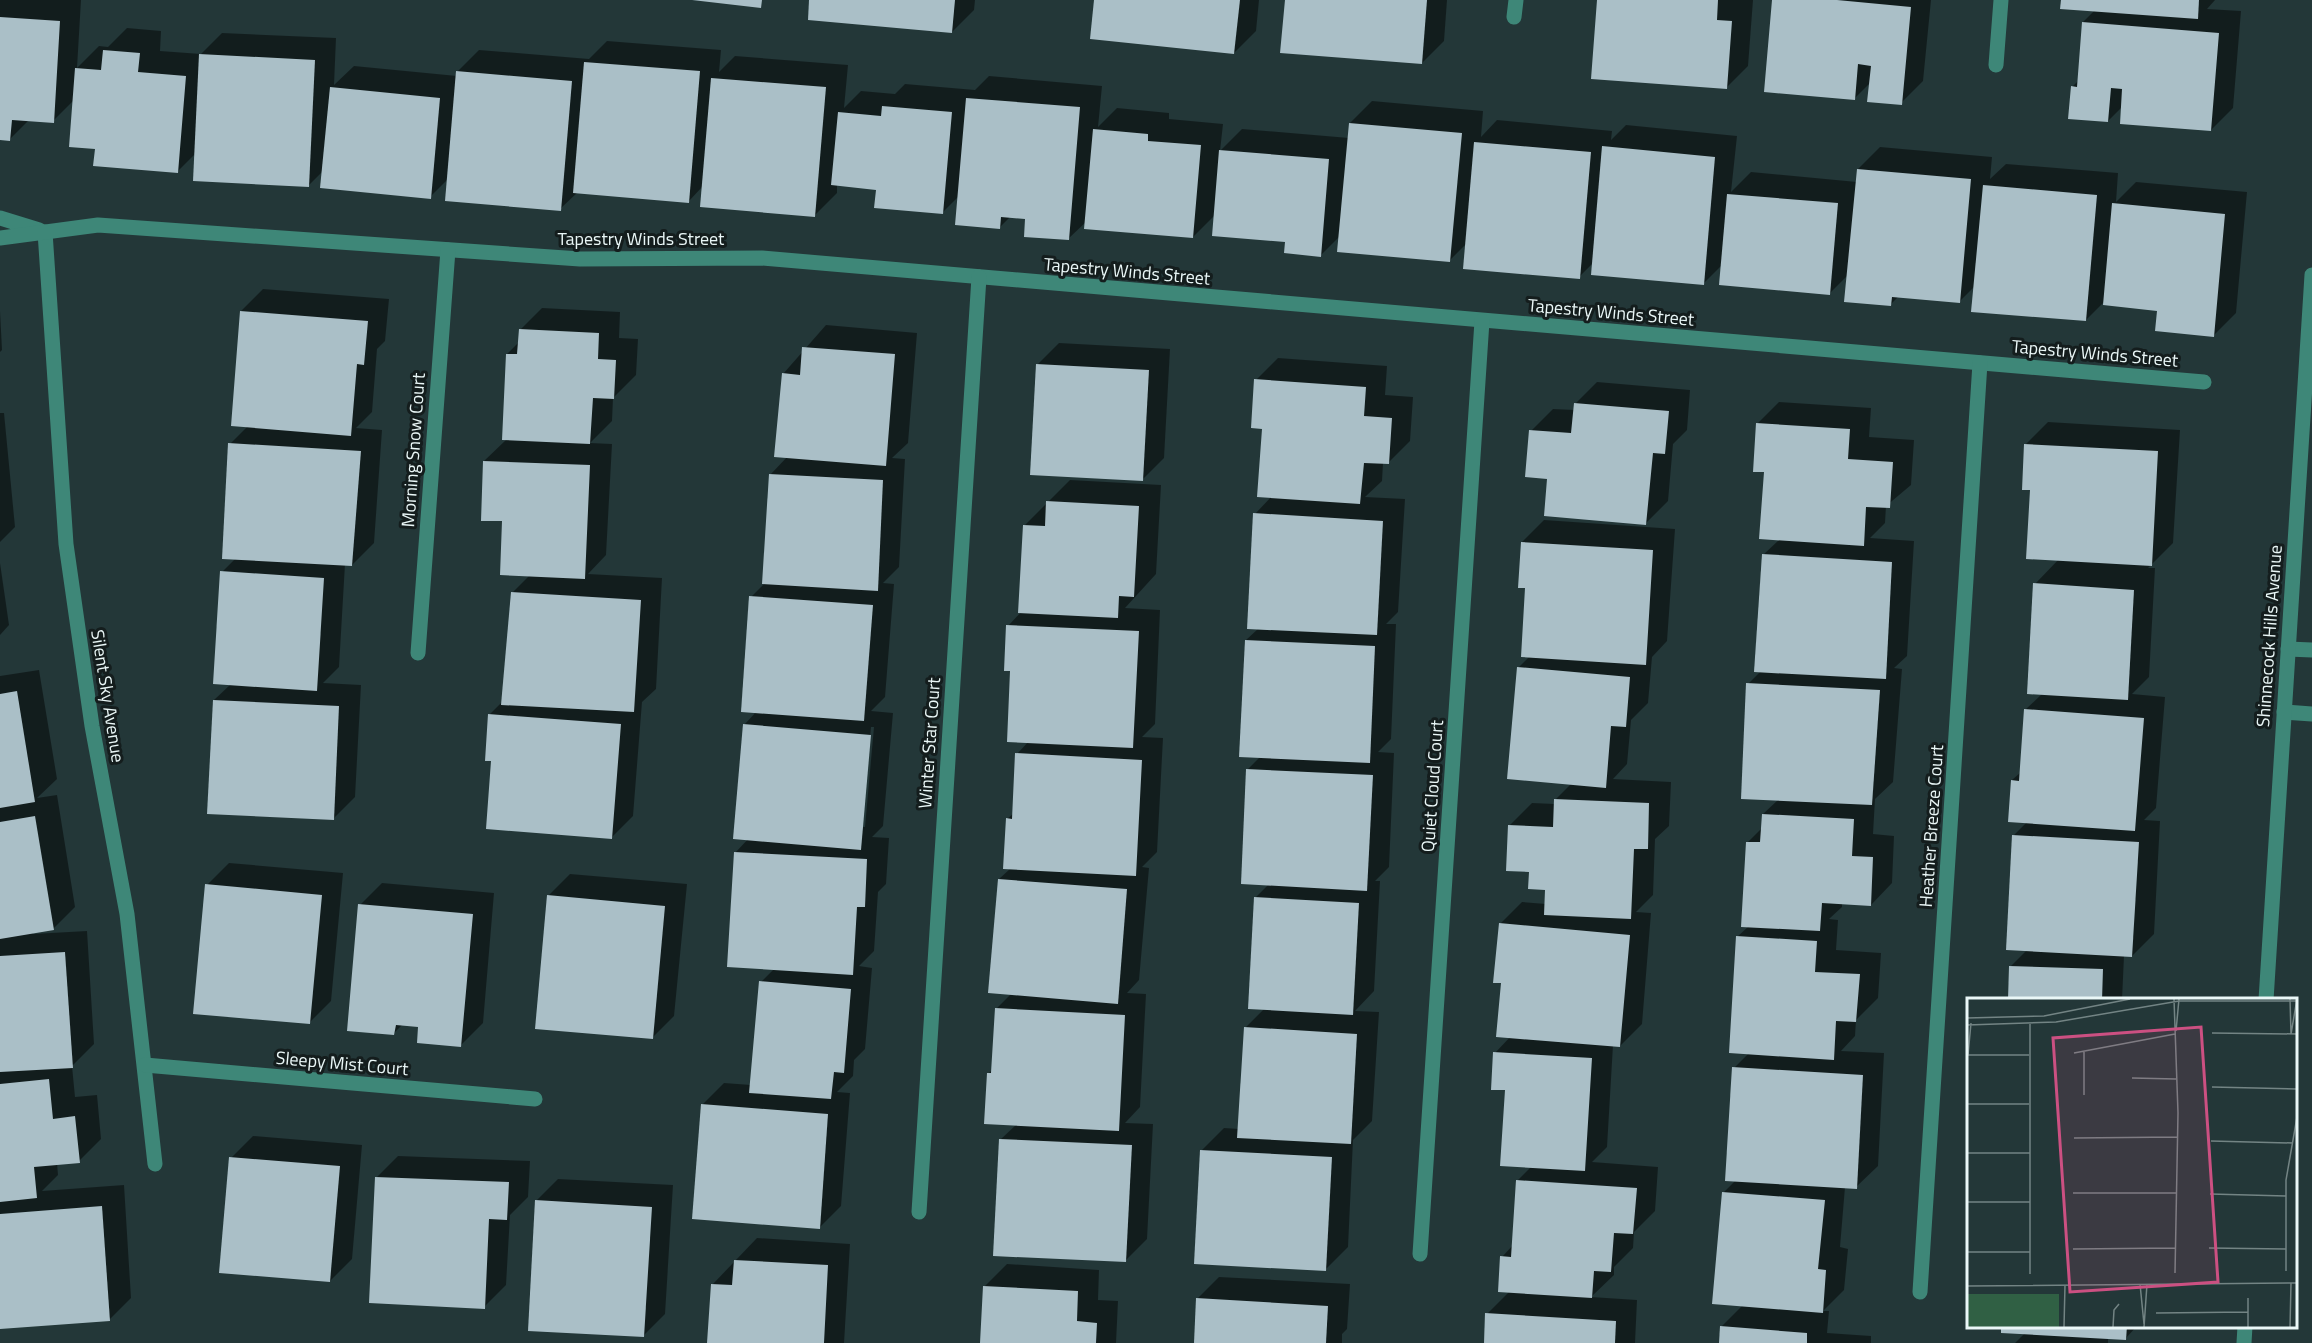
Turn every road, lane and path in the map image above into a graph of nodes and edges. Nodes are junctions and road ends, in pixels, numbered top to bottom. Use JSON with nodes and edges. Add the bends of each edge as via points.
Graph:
{"nodes":[{"id":1,"x":1516,"y":0,"type":"edge"},
{"id":2,"x":2001,"y":0,"type":"edge"},
{"id":3,"x":1514,"y":16,"type":"dead end"},
{"id":4,"x":1996,"y":65,"type":"dead end"},
{"id":5,"x":0,"y":218,"type":"edge"},
{"id":6,"x":45,"y":232,"type":"junction"},
{"id":7,"x":0,"y":238,"type":"edge"},
{"id":8,"x":448,"y":250,"type":"junction"},
{"id":9,"x":2312,"y":275,"type":"edge"},
{"id":10,"x":979,"y":277,"type":"junction"},
{"id":11,"x":1482,"y":321,"type":"junction"},
{"id":12,"x":1980,"y":363,"type":"junction"},
{"id":13,"x":2204,"y":382,"type":"dead end"},
{"id":14,"x":2288,"y":649,"type":"junction"},
{"id":15,"x":2312,"y":650,"type":"edge"},
{"id":16,"x":418,"y":653,"type":"dead end"},
{"id":17,"x":2284,"y":712,"type":"junction"},
{"id":18,"x":2312,"y":714,"type":"edge"},
{"id":19,"x":2266,"y":998,"type":"edge"},
{"id":20,"x":145,"y":1065,"type":"junction"},
{"id":21,"x":535,"y":1099,"type":"dead end"},
{"id":22,"x":155,"y":1164,"type":"dead end"},
{"id":23,"x":919,"y":1212,"type":"dead end"},
{"id":24,"x":1420,"y":1254,"type":"dead end"},
{"id":25,"x":1920,"y":1292,"type":"dead end"},
{"id":26,"x":2245,"y":1328,"type":"edge"},
{"id":27,"x":2244,"y":1343,"type":"edge"}],
"edges":[{"from":1,"to":3,"type":"street"},
{"from":2,"to":4,"type":"street"},
{"from":5,"to":6,"type":"street","name":"Tapestry Winds Street"},
{"from":6,"to":7,"type":"street","name":"Tapestry Winds Street"},
{"from":6,"to":8,"type":"street","name":"Tapestry Winds Street","via":[[98,225]]},
{"from":6,"to":20,"type":"street","name":"Silent Sky Avenue","via":[[66,544],[92,726],[127,914]]},
{"from":8,"to":10,"type":"street","name":"Tapestry Winds Street","via":[[579,259],[762,258]]},
{"from":8,"to":16,"type":"street","name":"Morning Snow Court"},
{"from":9,"to":14,"type":"street","name":"Shinnecock Hills Avenue"},
{"from":10,"to":11,"type":"street","name":"Tapestry Winds Street"},
{"from":10,"to":23,"type":"street","name":"Winter Star Court"},
{"from":11,"to":12,"type":"street","name":"Tapestry Winds Street"},
{"from":11,"to":24,"type":"street","name":"Quiet Cloud Court"},
{"from":12,"to":13,"type":"street","name":"Tapestry Winds Street"},
{"from":12,"to":25,"type":"street","name":"Heather Breeze Court"},
{"from":14,"to":15,"type":"street"},
{"from":14,"to":17,"type":"street","name":"Shinnecock Hills Avenue"},
{"from":17,"to":18,"type":"street"},
{"from":17,"to":19,"type":"street","name":"Shinnecock Hills Avenue"},
{"from":20,"to":21,"type":"street","name":"Sleepy Mist Court"},
{"from":20,"to":22,"type":"street","name":"Silent Sky Avenue"},
{"from":26,"to":27,"type":"street"}]}
